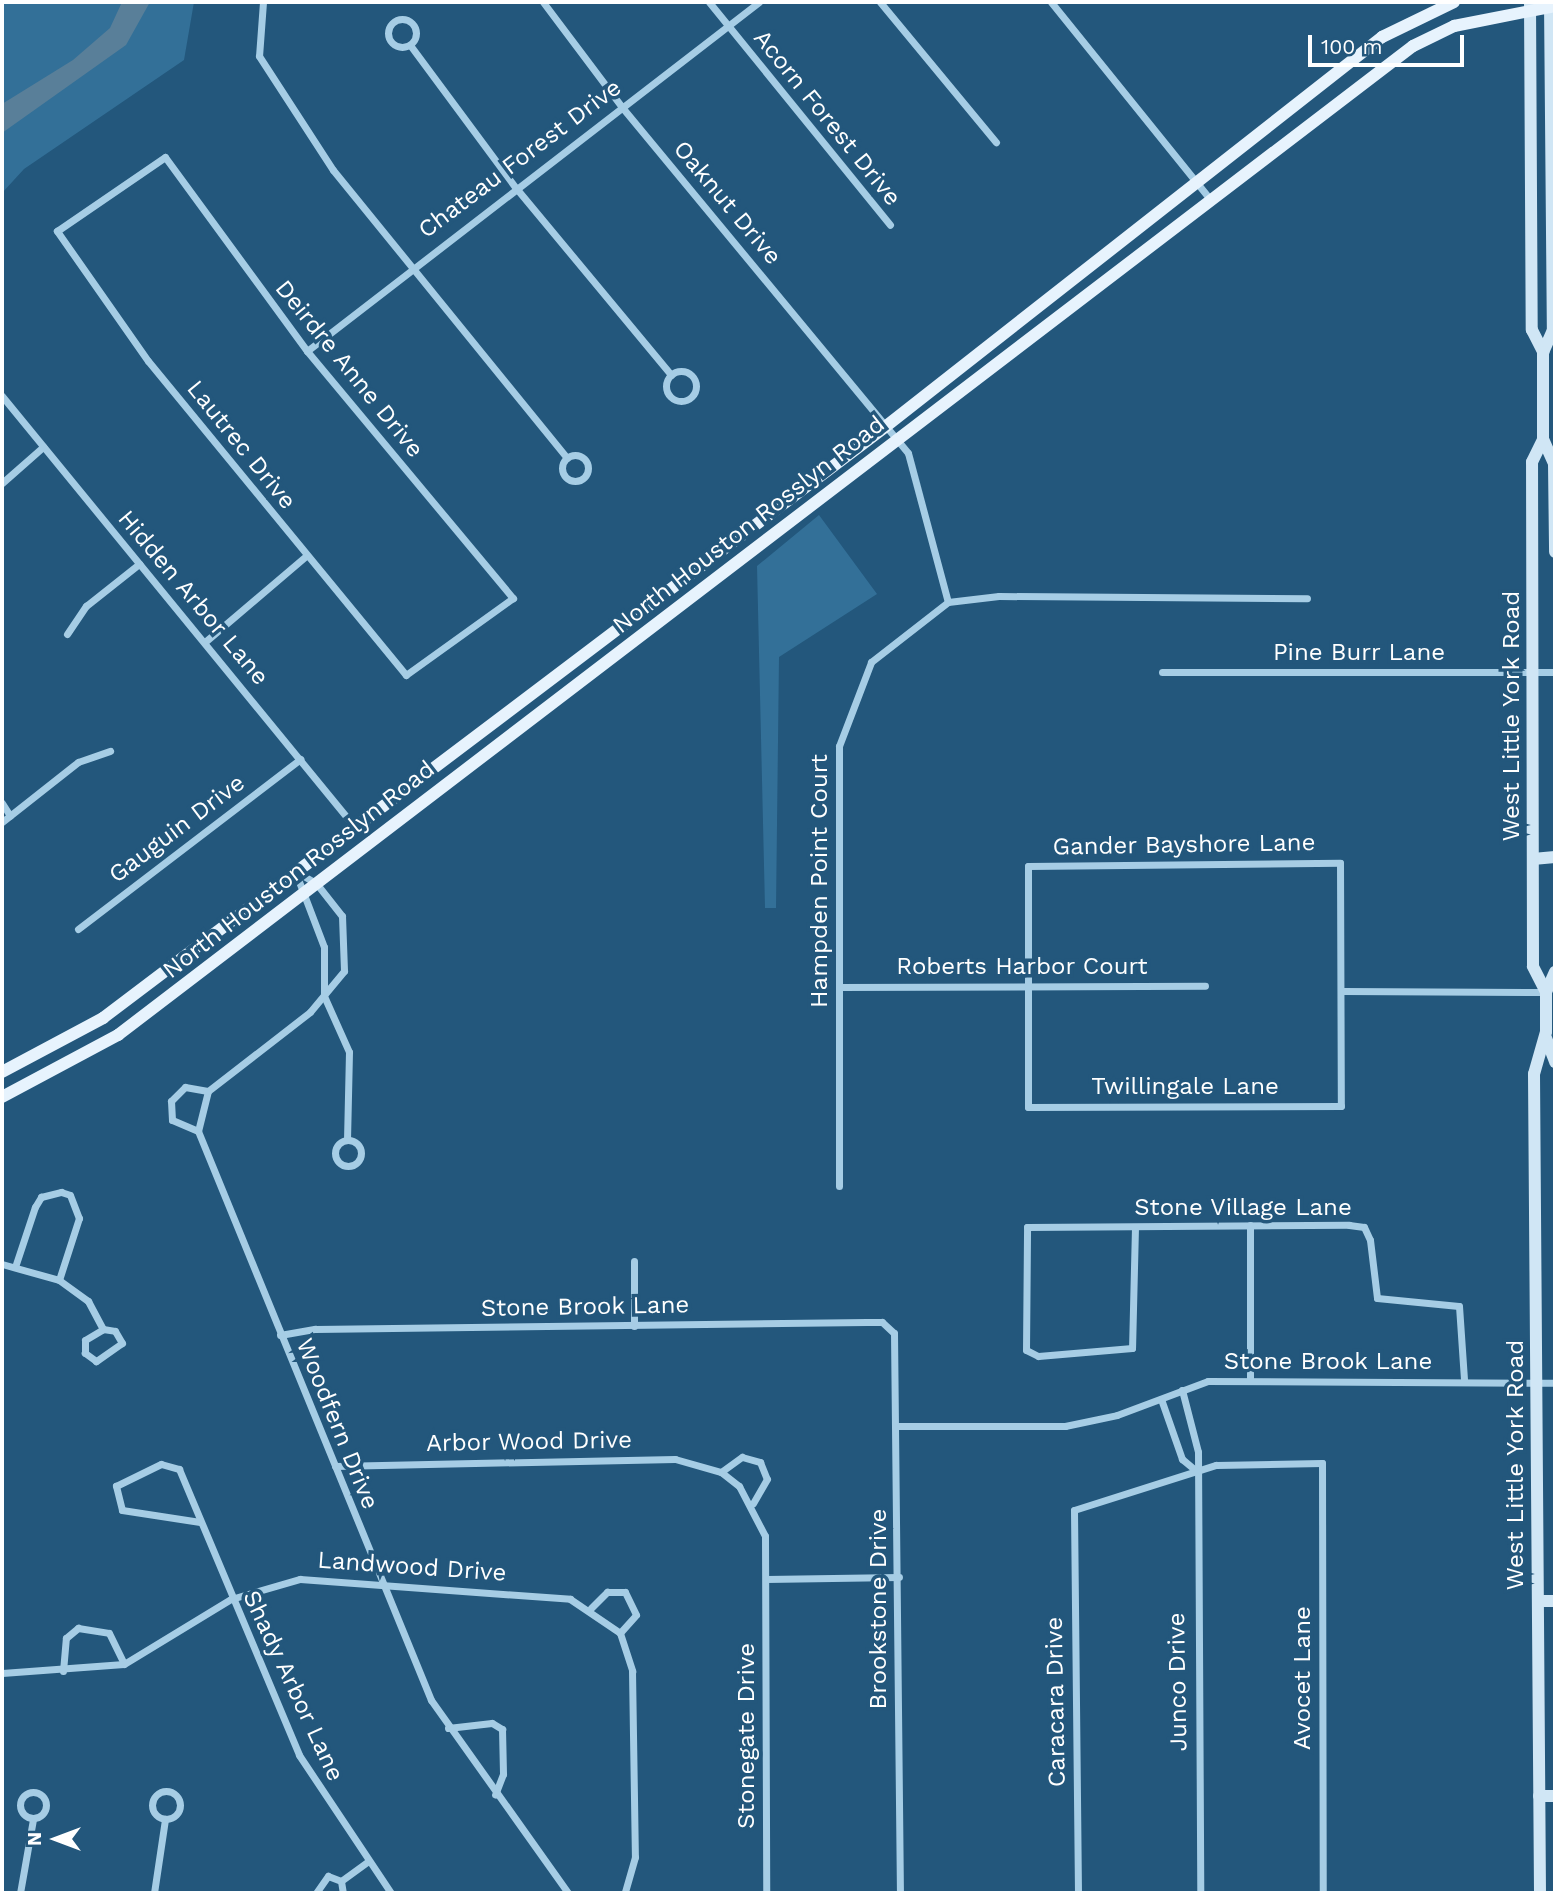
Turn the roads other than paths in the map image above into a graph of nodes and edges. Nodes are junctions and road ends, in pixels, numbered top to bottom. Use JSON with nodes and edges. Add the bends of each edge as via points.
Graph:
{"nodes":[{"id":1,"x":263,"y":2,"type":"edge"},
{"id":2,"x":543,"y":2,"type":"edge"},
{"id":3,"x":709,"y":2,"type":"edge"},
{"id":4,"x":759,"y":2,"type":"edge"},
{"id":5,"x":880,"y":2,"type":"edge"},
{"id":6,"x":1051,"y":2,"type":"edge"},
{"id":7,"x":1454,"y":2,"type":"edge"},
{"id":8,"x":1552,"y":4,"type":"edge"},
{"id":9,"x":1530,"y":5,"type":"edge"},
{"id":10,"x":728,"y":26,"type":"junction"},
{"id":11,"x":1381,"y":37,"type":"junction"},
{"id":12,"x":410,"y":45,"type":"junction"},
{"id":13,"x":1396,"y":59,"type":"junction"},
{"id":14,"x":621,"y":106,"type":"junction"},
{"id":15,"x":996,"y":142,"type":"dead end"},
{"id":16,"x":165,"y":157,"type":"joint"},
{"id":17,"x":1196,"y":180,"type":"junction"},
{"id":18,"x":516,"y":188,"type":"junction"},
{"id":19,"x":1211,"y":200,"type":"junction"},
{"id":20,"x":890,"y":225,"type":"dead end"},
{"id":21,"x":409,"y":266,"type":"junction"},
{"id":22,"x":1553,"y":268,"type":"junction"},
{"id":23,"x":1531,"y":269,"type":"junction"},
{"id":24,"x":1055,"y":293,"type":"junction"},
{"id":25,"x":1067,"y":309,"type":"junction"},
{"id":26,"x":307,"y":351,"type":"junction"},
{"id":27,"x":1543,"y":352,"type":"junction"},
{"id":28,"x":671,"y":375,"type":"junction"},
{"id":29,"x":2,"y":396,"type":"edge"},
{"id":30,"x":885,"y":427,"type":"junction"},
{"id":31,"x":895,"y":439,"type":"junction"},
{"id":32,"x":1543,"y":439,"type":"junction"},
{"id":33,"x":43,"y":447,"type":"junction"},
{"id":34,"x":567,"y":458,"type":"dead end"},
{"id":35,"x":2,"y":483,"type":"edge"},
{"id":36,"x":733,"y":540,"type":"junction"},
{"id":37,"x":1555,"y":552,"type":"edge"},
{"id":38,"x":306,"y":556,"type":"junction"},
{"id":39,"x":743,"y":556,"type":"junction"},
{"id":40,"x":139,"y":564,"type":"junction"},
{"id":41,"x":513,"y":598,"type":"joint"},
{"id":42,"x":1307,"y":598,"type":"dead end"},
{"id":43,"x":948,"y":602,"type":"junction"},
{"id":44,"x":67,"y":634,"type":"dead end"},
{"id":45,"x":606,"y":635,"type":"junction"},
{"id":46,"x":206,"y":641,"type":"junction"},
{"id":47,"x":618,"y":653,"type":"junction"},
{"id":48,"x":1162,"y":672,"type":"dead end"},
{"id":49,"x":1533,"y":673,"type":"junction"},
{"id":50,"x":1555,"y":673,"type":"edge"},
{"id":51,"x":552,"y":675,"type":"junction"},
{"id":52,"x":560,"y":697,"type":"junction"},
{"id":53,"x":110,"y":751,"type":"dead end"},
{"id":54,"x":300,"y":760,"type":"junction"},
{"id":55,"x":433,"y":765,"type":"junction"},
{"id":56,"x":445,"y":784,"type":"junction"},
{"id":57,"x":2,"y":803,"type":"edge"},
{"id":58,"x":9,"y":816,"type":"junction"},
{"id":59,"x":2,"y":822,"type":"edge"},
{"id":60,"x":354,"y":826,"type":"junction"},
{"id":61,"x":1555,"y":857,"type":"edge"},
{"id":62,"x":1533,"y":859,"type":"junction"},
{"id":63,"x":295,"y":871,"type":"junction"},
{"id":64,"x":316,"y":883,"type":"junction"},
{"id":65,"x":300,"y":894,"type":"junction"},
{"id":66,"x":78,"y":929,"type":"dead end"},
{"id":67,"x":1555,"y":972,"type":"edge"},
{"id":68,"x":144,"y":986,"type":"junction"},
{"id":69,"x":1205,"y":986,"type":"dead end"},
{"id":70,"x":839,"y":987,"type":"junction"},
{"id":71,"x":1027,"y":987,"type":"junction"},
{"id":72,"x":1343,"y":991,"type":"junction"},
{"id":73,"x":1546,"y":992,"type":"junction"},
{"id":74,"x":324,"y":996,"type":"junction"},
{"id":75,"x":158,"y":1004,"type":"junction"},
{"id":76,"x":1546,"y":1038,"type":"junction"},
{"id":77,"x":1555,"y":1062,"type":"edge"},
{"id":78,"x":2,"y":1072,"type":"edge"},
{"id":79,"x":208,"y":1091,"type":"junction"},
{"id":80,"x":2,"y":1097,"type":"edge"},
{"id":81,"x":198,"y":1131,"type":"junction"},
{"id":82,"x":347,"y":1140,"type":"dead end"},
{"id":83,"x":839,"y":1186,"type":"dead end"},
{"id":84,"x":1250,"y":1225,"type":"junction"},
{"id":85,"x":1135,"y":1227,"type":"junction"},
{"id":86,"x":634,"y":1261,"type":"dead end"},
{"id":87,"x":2,"y":1265,"type":"edge"},
{"id":88,"x":15,"y":1267,"type":"junction"},
{"id":89,"x":59,"y":1280,"type":"junction"},
{"id":90,"x":634,"y":1326,"type":"junction"},
{"id":91,"x":889,"y":1328,"type":"joint"},
{"id":92,"x":103,"y":1329,"type":"junction"},
{"id":93,"x":280,"y":1335,"type":"junction"},
{"id":94,"x":1464,"y":1380,"type":"junction"},
{"id":95,"x":1250,"y":1381,"type":"junction"},
{"id":96,"x":1536,"y":1382,"type":"junction"},
{"id":97,"x":1555,"y":1383,"type":"edge"},
{"id":98,"x":1182,"y":1390,"type":"junction"},
{"id":99,"x":1161,"y":1399,"type":"junction"},
{"id":100,"x":898,"y":1426,"type":"junction"},
{"id":101,"x":335,"y":1466,"type":"junction"},
{"id":102,"x":1195,"y":1470,"type":"junction"},
{"id":103,"x":721,"y":1472,"type":"junction"},
{"id":104,"x":753,"y":1503,"type":"junction"},
{"id":105,"x":200,"y":1522,"type":"junction"},
{"id":106,"x":899,"y":1577,"type":"junction"},
{"id":107,"x":766,"y":1579,"type":"junction"},
{"id":108,"x":382,"y":1584,"type":"junction"},
{"id":109,"x":231,"y":1600,"type":"junction"},
{"id":110,"x":1538,"y":1601,"type":"junction"},
{"id":111,"x":1555,"y":1601,"type":"edge"},
{"id":112,"x":591,"y":1608,"type":"junction"},
{"id":113,"x":620,"y":1633,"type":"junction"},
{"id":114,"x":124,"y":1664,"type":"junction"},
{"id":115,"x":63,"y":1671,"type":"junction"},
{"id":116,"x":2,"y":1673,"type":"edge"},
{"id":117,"x":448,"y":1728,"type":"junction"},
{"id":118,"x":495,"y":1795,"type":"junction"},
{"id":119,"x":1539,"y":1796,"type":"junction"},
{"id":120,"x":1555,"y":1796,"type":"edge"},
{"id":121,"x":33,"y":1819,"type":"dead end"},
{"id":122,"x":165,"y":1819,"type":"junction"},
{"id":123,"x":369,"y":1861,"type":"junction"},
{"id":124,"x":341,"y":1881,"type":"junction"},
{"id":125,"x":20,"y":1893,"type":"edge"},
{"id":126,"x":154,"y":1893,"type":"edge"},
{"id":127,"x":316,"y":1893,"type":"edge"},
{"id":128,"x":343,"y":1893,"type":"edge"},
{"id":129,"x":391,"y":1893,"type":"edge"},
{"id":130,"x":568,"y":1893,"type":"edge"},
{"id":131,"x":625,"y":1893,"type":"edge"},
{"id":132,"x":766,"y":1893,"type":"edge"},
{"id":133,"x":900,"y":1893,"type":"edge"},
{"id":134,"x":1078,"y":1893,"type":"edge"},
{"id":135,"x":1200,"y":1893,"type":"edge"},
{"id":136,"x":1323,"y":1893,"type":"edge"},
{"id":137,"x":1540,"y":1893,"type":"edge"}],
"edges":[{"from":1,"to":21,"type":"street","via":[[258,42],[268,72]]},
{"from":2,"to":14,"type":"street","name":"Oaknut Drive"},
{"from":3,"to":10,"type":"street","name":"Acorn Forest Drive"},
{"from":4,"to":10,"type":"street","name":"Chateau Forest Drive"},
{"from":5,"to":15,"type":"street"},
{"from":6,"to":17,"type":"street"},
{"from":7,"to":11,"type":"main road","name":"North Houston Rosslyn Road"},
{"from":8,"to":9,"type":"main road","name":"North Houston Rosslyn Road"},
{"from":8,"to":22,"type":"main road","name":"West Little York Road"},
{"from":9,"to":13,"type":"main road","name":"North Houston Rosslyn Road","via":[[1454,26]]},
{"from":9,"to":23,"type":"main road","name":"West Little York Road"},
{"from":10,"to":14,"type":"street","name":"Chateau Forest Drive"},
{"from":10,"to":20,"type":"street","name":"Acorn Forest Drive"},
{"from":11,"to":13,"type":"main road"},
{"from":11,"to":17,"type":"main road","name":"North Houston Rosslyn Road"},
{"from":12,"to":12,"type":"street","via":[[414,25],[394,22],[390,41]]},
{"from":12,"to":18,"type":"street"},
{"from":13,"to":19,"type":"main road","name":"North Houston Rosslyn Road"},
{"from":14,"to":18,"type":"street","name":"Chateau Forest Drive"},
{"from":14,"to":30,"type":"street","name":"Oaknut Drive"},
{"from":16,"to":26,"type":"street","name":"Deirdre Anne Drive"},
{"from":16,"to":38,"type":"street","name":"Lautrec Drive","via":[[57,231],[148,361]]},
{"from":17,"to":19,"type":"street"},
{"from":17,"to":24,"type":"main road","name":"North Houston Rosslyn Road"},
{"from":18,"to":21,"type":"street","name":"Chateau Forest Drive"},
{"from":18,"to":28,"type":"street"},
{"from":19,"to":25,"type":"main road","name":"North Houston Rosslyn Road"},
{"from":21,"to":26,"type":"street","name":"Chateau Forest Drive"},
{"from":21,"to":34,"type":"street"},
{"from":22,"to":23,"type":"main road"},
{"from":22,"to":27,"type":"main road","name":"West Little York Road","via":[[1553,330]]},
{"from":23,"to":27,"type":"main road","name":"West Little York Road","via":[[1532,330]]},
{"from":24,"to":25,"type":"main road"},
{"from":24,"to":30,"type":"main road","name":"North Houston Rosslyn Road"},
{"from":25,"to":31,"type":"main road","name":"North Houston Rosslyn Road"},
{"from":26,"to":41,"type":"street","name":"Deirdre Anne Drive"},
{"from":27,"to":32,"type":"main road","name":"West Little York Road"},
{"from":28,"to":28,"type":"street","via":[[670,397],[692,397],[692,376]]},
{"from":29,"to":33,"type":"street","name":"Hidden Arbor Lane"},
{"from":30,"to":31,"type":"street","name":"Oaknut Drive"},
{"from":30,"to":36,"type":"main road","name":"North Houston Rosslyn Road"},
{"from":31,"to":39,"type":"main road","name":"North Houston Rosslyn Road"},
{"from":31,"to":43,"type":"street","name":"Oaknut Drive","via":[[922,494]]},
{"from":32,"to":37,"type":"main road","name":"West Little York Road","via":[[1555,464]]},
{"from":32,"to":49,"type":"main road","name":"West Little York Road","via":[[1532,462]]},
{"from":33,"to":35,"type":"street"},
{"from":33,"to":40,"type":"street","name":"Hidden Arbor Lane"},
{"from":36,"to":39,"type":"main road"},
{"from":36,"to":45,"type":"main road","name":"North Houston Rosslyn Road"},
{"from":38,"to":41,"type":"street","name":"Lautrec Drive","via":[[407,676]]},
{"from":38,"to":46,"type":"street"},
{"from":39,"to":47,"type":"main road","name":"North Houston Rosslyn Road"},
{"from":40,"to":44,"type":"street","via":[[86,606]]},
{"from":40,"to":46,"type":"street","name":"Hidden Arbor Lane"},
{"from":42,"to":43,"type":"street","via":[[999,596]]},
{"from":43,"to":70,"type":"street","name":"Hampden Point Court","via":[[871,662],[852,698],[839,746]]},
{"from":45,"to":47,"type":"main road"},
{"from":45,"to":51,"type":"main road","name":"North Houston Rosslyn Road"},
{"from":46,"to":54,"type":"street","name":"Hidden Arbor Lane"},
{"from":47,"to":52,"type":"main road","name":"North Houston Rosslyn Road"},
{"from":48,"to":49,"type":"street","name":"Pine Burr Lane"},
{"from":49,"to":50,"type":"street","name":"Pine Burr Lane"},
{"from":49,"to":62,"type":"main road","name":"West Little York Road"},
{"from":51,"to":52,"type":"main road"},
{"from":51,"to":55,"type":"main road","name":"North Houston Rosslyn Road"},
{"from":52,"to":56,"type":"main road","name":"North Houston Rosslyn Road"},
{"from":53,"to":58,"type":"street","via":[[78,762]]},
{"from":54,"to":60,"type":"street","name":"Hidden Arbor Lane"},
{"from":54,"to":66,"type":"street","name":"Gauguin Drive"},
{"from":55,"to":56,"type":"main road"},
{"from":55,"to":60,"type":"main road","name":"North Houston Rosslyn Road"},
{"from":56,"to":64,"type":"main road","name":"North Houston Rosslyn Road"},
{"from":57,"to":58,"type":"street"},
{"from":58,"to":59,"type":"street"},
{"from":60,"to":63,"type":"main road","name":"North Houston Rosslyn Road"},
{"from":61,"to":62,"type":"main road"},
{"from":62,"to":73,"type":"main road","name":"West Little York Road","via":[[1533,966]]},
{"from":63,"to":64,"type":"street"},
{"from":63,"to":65,"type":"street"},
{"from":63,"to":68,"type":"main road","name":"North Houston Rosslyn Road"},
{"from":64,"to":65,"type":"main road","name":"North Houston Rosslyn Road"},
{"from":64,"to":74,"type":"street","via":[[335,904],[346,932],[344,971]]},
{"from":65,"to":74,"type":"street","via":[[324,947]]},
{"from":65,"to":75,"type":"main road","name":"North Houston Rosslyn Road"},
{"from":67,"to":73,"type":"main road","name":"West Little York Road"},
{"from":68,"to":75,"type":"main road"},
{"from":68,"to":78,"type":"main road","name":"North Houston Rosslyn Road","via":[[59,1044]]},
{"from":69,"to":71,"type":"street","name":"Roberts Harbor Court"},
{"from":70,"to":71,"type":"street","name":"Roberts Harbor Court"},
{"from":70,"to":83,"type":"street","name":"Hampden Point Court"},
{"from":71,"to":72,"type":"street","name":"Twillingale Lane","via":[[1028,1107],[1341,1106]]},
{"from":71,"to":72,"type":"street","name":"Gander Bayshore Lane","via":[[1028,866],[1340,863]]},
{"from":72,"to":73,"type":"street"},
{"from":73,"to":76,"type":"main road","name":"West Little York Road"},
{"from":74,"to":79,"type":"street"},
{"from":74,"to":82,"type":"street","via":[[345,1031],[349,1052]]},
{"from":75,"to":80,"type":"main road","name":"North Houston Rosslyn Road","via":[[86,1057]]},
{"from":76,"to":77,"type":"main road","name":"West Little York Road"},
{"from":76,"to":96,"type":"main road","name":"West Little York Road","via":[[1534,1074]]},
{"from":79,"to":81,"type":"street"},
{"from":79,"to":81,"type":"street","via":[[184,1087],[171,1101],[172,1120]]},
{"from":81,"to":93,"type":"street","name":"Woodfern Drive"},
{"from":84,"to":85,"type":"street","name":"Stone Village Lane"},
{"from":84,"to":94,"type":"street","name":"Stone Village Lane","via":[[1364,1227],[1377,1298],[1459,1306]]},
{"from":84,"to":95,"type":"street"},
{"from":85,"to":85,"type":"street","name":"Stone Village Lane","via":[[1043,1223],[1027,1227],[1021,1340],[1028,1351],[1038,1356],[1132,1348]]},
{"from":86,"to":90,"type":"street"},
{"from":87,"to":88,"type":"street"},
{"from":88,"to":89,"type":"street"},
{"from":88,"to":89,"type":"street","via":[[41,1197],[61,1192],[70,1195],[79,1218]]},
{"from":89,"to":92,"type":"street","via":[[88,1301]]},
{"from":90,"to":91,"type":"street","name":"Stone Brook Lane","via":[[867,1322]]},
{"from":90,"to":93,"type":"street","name":"Stone Brook Lane","via":[[315,1329]]},
{"from":91,"to":100,"type":"street","name":"Brookstone Drive","via":[[897,1344]]},
{"from":92,"to":92,"type":"street","via":[[85,1340],[85,1353],[96,1361],[122,1343],[116,1331]]},
{"from":93,"to":101,"type":"street","name":"Woodfern Drive"},
{"from":94,"to":95,"type":"street","name":"Stone Brook Lane"},
{"from":94,"to":96,"type":"street","name":"Stone Brook Lane"},
{"from":95,"to":98,"type":"street","name":"Stone Brook Lane","via":[[1208,1381]]},
{"from":96,"to":97,"type":"street","name":"Stone Brook Lane"},
{"from":96,"to":110,"type":"main road","name":"West Little York Road"},
{"from":98,"to":99,"type":"street","name":"Stone Brook Lane"},
{"from":98,"to":102,"type":"street","name":"Junco Drive","via":[[1198,1452]]},
{"from":99,"to":100,"type":"street","name":"Stone Brook Lane","via":[[1065,1426]]},
{"from":99,"to":102,"type":"street","via":[[1182,1459]]},
{"from":100,"to":106,"type":"street","name":"Brookstone Drive"},
{"from":101,"to":103,"type":"street","name":"Arbor Wood Drive","via":[[675,1459]]},
{"from":101,"to":108,"type":"street","name":"Woodfern Drive"},
{"from":102,"to":134,"type":"street","name":"Caracara Drive","via":[[1074,1510]]},
{"from":102,"to":135,"type":"street","name":"Junco Drive"},
{"from":102,"to":136,"type":"street","name":"Avocet Lane","via":[[1322,1463]]},
{"from":103,"to":104,"type":"street","name":"Arbor Wood Drive"},
{"from":103,"to":104,"type":"street","via":[[742,1457],[760,1462],[767,1479]]},
{"from":104,"to":107,"type":"street","name":"Arbor Wood Drive","via":[[765,1536]]},
{"from":105,"to":105,"type":"street","name":"Shady Arbor Lane","via":[[122,1510],[116,1486],[161,1464],[174,1465]]},
{"from":105,"to":109,"type":"street","name":"Shady Arbor Lane"},
{"from":106,"to":107,"type":"street"},
{"from":106,"to":133,"type":"street","name":"Brookstone Drive"},
{"from":107,"to":132,"type":"street","name":"Stonegate Drive"},
{"from":108,"to":109,"type":"street","name":"Landwood Drive","via":[[300,1579]]},
{"from":108,"to":112,"type":"street","name":"Landwood Drive","via":[[545,1593]]},
{"from":108,"to":117,"type":"street","name":"Woodfern Drive"},
{"from":109,"to":114,"type":"street","name":"Landwood Drive"},
{"from":109,"to":123,"type":"street","name":"Shady Arbor Lane","via":[[299,1755]]},
{"from":110,"to":111,"type":"main road"},
{"from":110,"to":119,"type":"main road","name":"West Little York Road"},
{"from":112,"to":113,"type":"street","name":"Landwood Drive"},
{"from":112,"to":113,"type":"street","via":[[607,1592],[625,1592],[636,1615]]},
{"from":113,"to":131,"type":"street","via":[[634,1692],[635,1857]]},
{"from":114,"to":115,"type":"street","name":"Landwood Drive"},
{"from":114,"to":115,"type":"street","via":[[109,1633],[78,1628],[66,1638]]},
{"from":115,"to":116,"type":"street","name":"Landwood Drive"},
{"from":117,"to":118,"type":"street","name":"Woodfern Drive"},
{"from":117,"to":118,"type":"street","via":[[492,1723],[502,1729],[503,1774]]},
{"from":118,"to":130,"type":"street","name":"Woodfern Drive"},
{"from":119,"to":120,"type":"main road"},
{"from":119,"to":137,"type":"main road","name":"West Little York Road"},
{"from":121,"to":125,"type":"street"},
{"from":122,"to":122,"type":"street","via":[[152,1803],[167,1790],[180,1804]]},
{"from":122,"to":126,"type":"street"},
{"from":123,"to":124,"type":"street"},
{"from":123,"to":129,"type":"street","name":"Shady Arbor Lane"},
{"from":124,"to":127,"type":"street","via":[[323,1878]]},
{"from":124,"to":128,"type":"street"}]}
